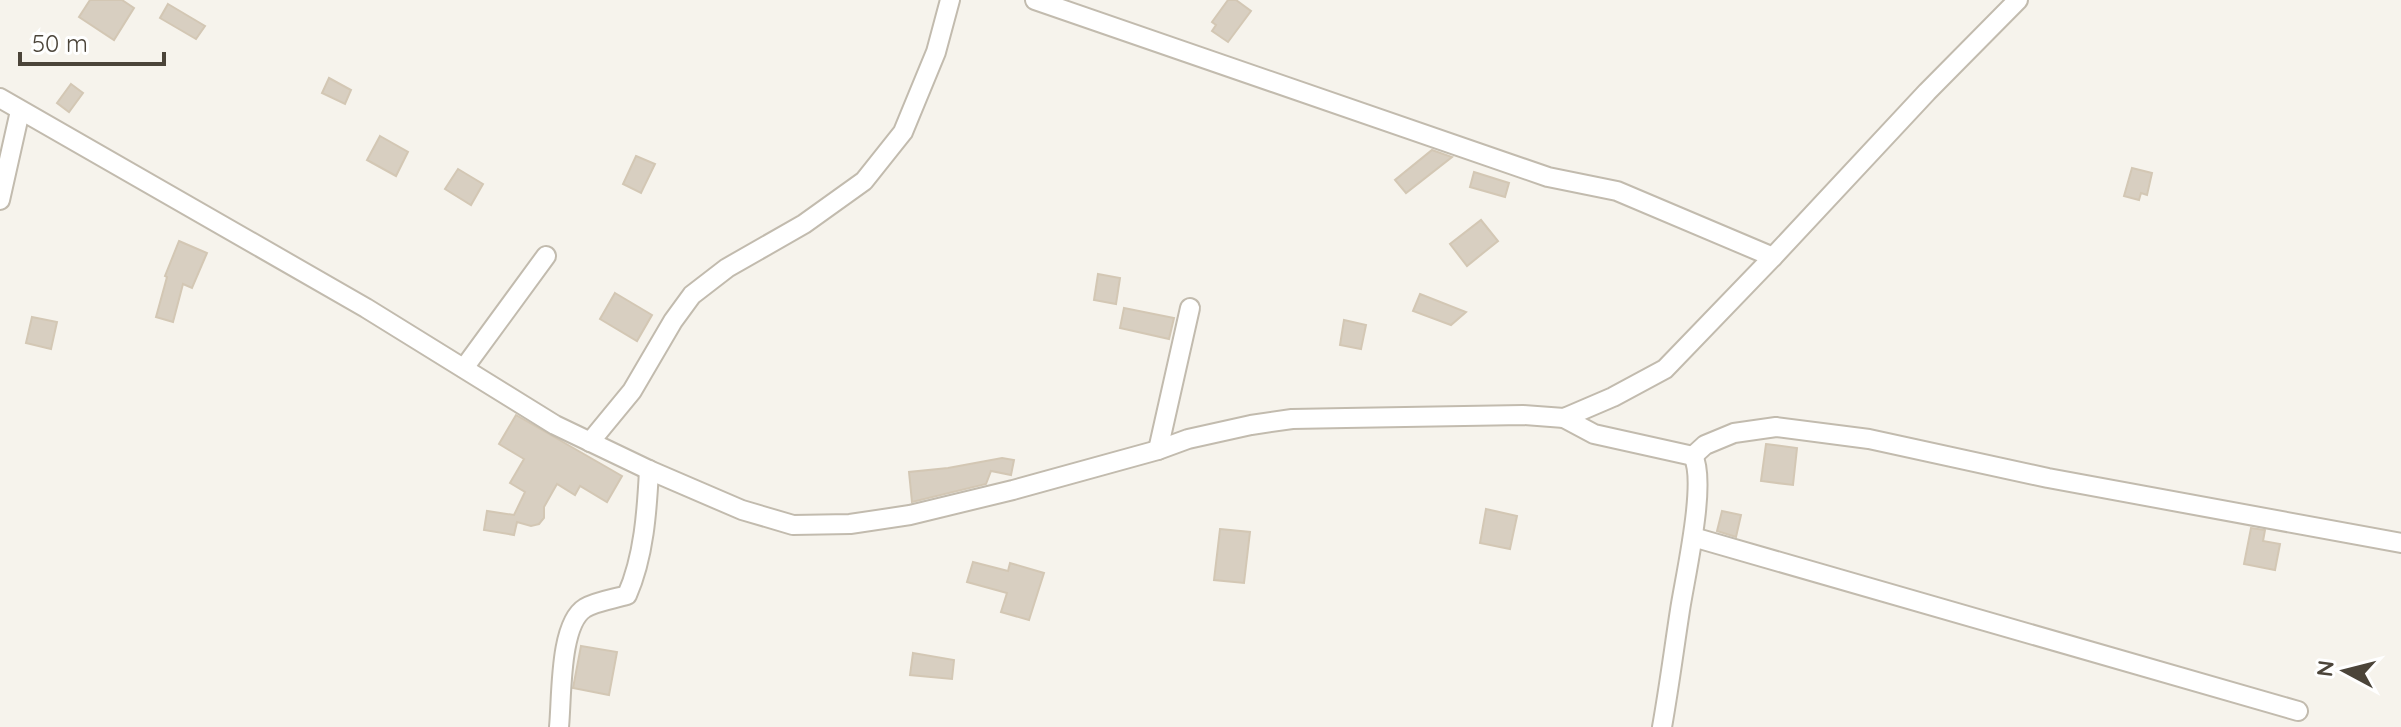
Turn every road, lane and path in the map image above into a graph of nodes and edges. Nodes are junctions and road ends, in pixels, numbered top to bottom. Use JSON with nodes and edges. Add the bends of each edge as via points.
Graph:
{"nodes":[{"id":1,"x":950,"y":0,"type":"edge"},
{"id":2,"x":1035,"y":0,"type":"edge"},
{"id":3,"x":2018,"y":0,"type":"edge"},
{"id":4,"x":0,"y":98,"type":"edge"},
{"id":5,"x":20,"y":111,"type":"junction"},
{"id":6,"x":0,"y":200,"type":"edge"},
{"id":7,"x":546,"y":256,"type":"dead end"},
{"id":8,"x":1773,"y":257,"type":"junction"},
{"id":9,"x":1190,"y":308,"type":"dead end"},
{"id":10,"x":464,"y":368,"type":"junction"},
{"id":11,"x":1564,"y":418,"type":"junction"},
{"id":12,"x":590,"y":442,"type":"junction"},
{"id":13,"x":1158,"y":450,"type":"junction"},
{"id":14,"x":1693,"y":456,"type":"junction"},
{"id":15,"x":649,"y":470,"type":"junction"},
{"id":16,"x":1693,"y":537,"type":"junction"},
{"id":17,"x":2401,"y":543,"type":"edge"},
{"id":18,"x":2298,"y":711,"type":"dead end"},
{"id":19,"x":559,"y":727,"type":"edge"},
{"id":20,"x":1662,"y":727,"type":"edge"}],
"edges":[{"from":1,"to":12,"type":"street","via":[[936,52],[903,132],[864,181],[692,295],[632,391]]},
{"from":2,"to":8,"type":"street","via":[[1548,177],[1617,191]]},
{"from":3,"to":8,"type":"street"},
{"from":4,"to":5,"type":"street"},
{"from":5,"to":6,"type":"street"},
{"from":5,"to":10,"type":"street"},
{"from":7,"to":10,"type":"street"},
{"from":8,"to":11,"type":"street","via":[[1665,369]]},
{"from":9,"to":13,"type":"street"},
{"from":10,"to":12,"type":"street"},
{"from":11,"to":13,"type":"street","via":[[1292,419]]},
{"from":11,"to":14,"type":"street","via":[[1594,434]]},
{"from":12,"to":15,"type":"street"},
{"from":13,"to":15,"type":"street","via":[[910,515],[850,524],[793,525],[742,510]]},
{"from":14,"to":16,"type":"street","via":[[1698,464]]},
{"from":14,"to":17,"type":"street","via":[[1734,433],[1776,427],[1869,439]]},
{"from":15,"to":19,"type":"street","via":[[645,518],[627,595],[584,608],[567,636]]},
{"from":16,"to":18,"type":"street"},
{"from":16,"to":20,"type":"street"}]}
